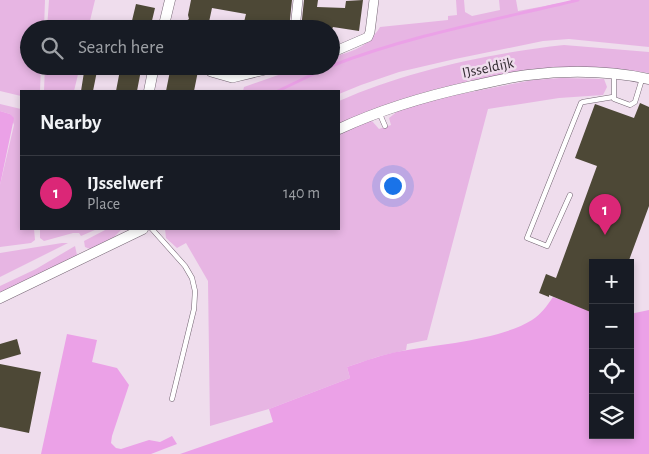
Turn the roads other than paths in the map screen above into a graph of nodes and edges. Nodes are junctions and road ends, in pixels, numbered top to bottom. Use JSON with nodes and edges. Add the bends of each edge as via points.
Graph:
{"nodes":[{"id":1,"x":170,"y":0,"type":"edge"},
{"id":2,"x":298,"y":0,"type":"edge"},
{"id":3,"x":374,"y":0,"type":"edge"},
{"id":4,"x":165,"y":20,"type":"edge"},
{"id":5,"x":296,"y":20,"type":"edge"},
{"id":6,"x":340,"y":49,"type":"edge"},
{"id":7,"x":614,"y":74,"type":"junction"},
{"id":8,"x":152,"y":75,"type":"edge"},
{"id":9,"x":222,"y":75,"type":"edge"},
{"id":10,"x":244,"y":75,"type":"edge"},
{"id":11,"x":646,"y":79,"type":"edge"},
{"id":12,"x":149,"y":90,"type":"edge"},
{"id":13,"x":613,"y":97,"type":"junction"},
{"id":14,"x":378,"y":111,"type":"junction"},
{"id":15,"x":385,"y":126,"type":"dead end"},
{"id":16,"x":340,"y":129,"type":"edge"},
{"id":17,"x":570,"y":195,"type":"dead end"},
{"id":18,"x":136,"y":230,"type":"edge"},
{"id":19,"x":153,"y":230,"type":"edge"},
{"id":20,"x":0,"y":298,"type":"edge"},
{"id":21,"x":172,"y":399,"type":"dead end"}],
"edges":[{"from":1,"to":4,"type":"street"},
{"from":2,"to":5,"type":"street"},
{"from":3,"to":6,"type":"street","via":[[368,37]]},
{"from":7,"to":11,"type":"street","name":"IJsseldijk"},
{"from":7,"to":13,"type":"lane"},
{"from":7,"to":14,"type":"street","name":"IJsseldijk","via":[[528,75],[454,90]]},
{"from":8,"to":12,"type":"street"},
{"from":9,"to":10,"type":"street","via":[[232,78]]},
{"from":11,"to":13,"type":"lane","via":[[633,104],[617,102]]},
{"from":13,"to":17,"type":"lane","via":[[581,103],[527,238],[548,246]]},
{"from":14,"to":15,"type":"lane"},
{"from":14,"to":16,"type":"street","name":"IJsseldijk"},
{"from":18,"to":20,"type":"street"},
{"from":19,"to":21,"type":"lane","via":[[185,266],[195,291],[194,309]]}]}
